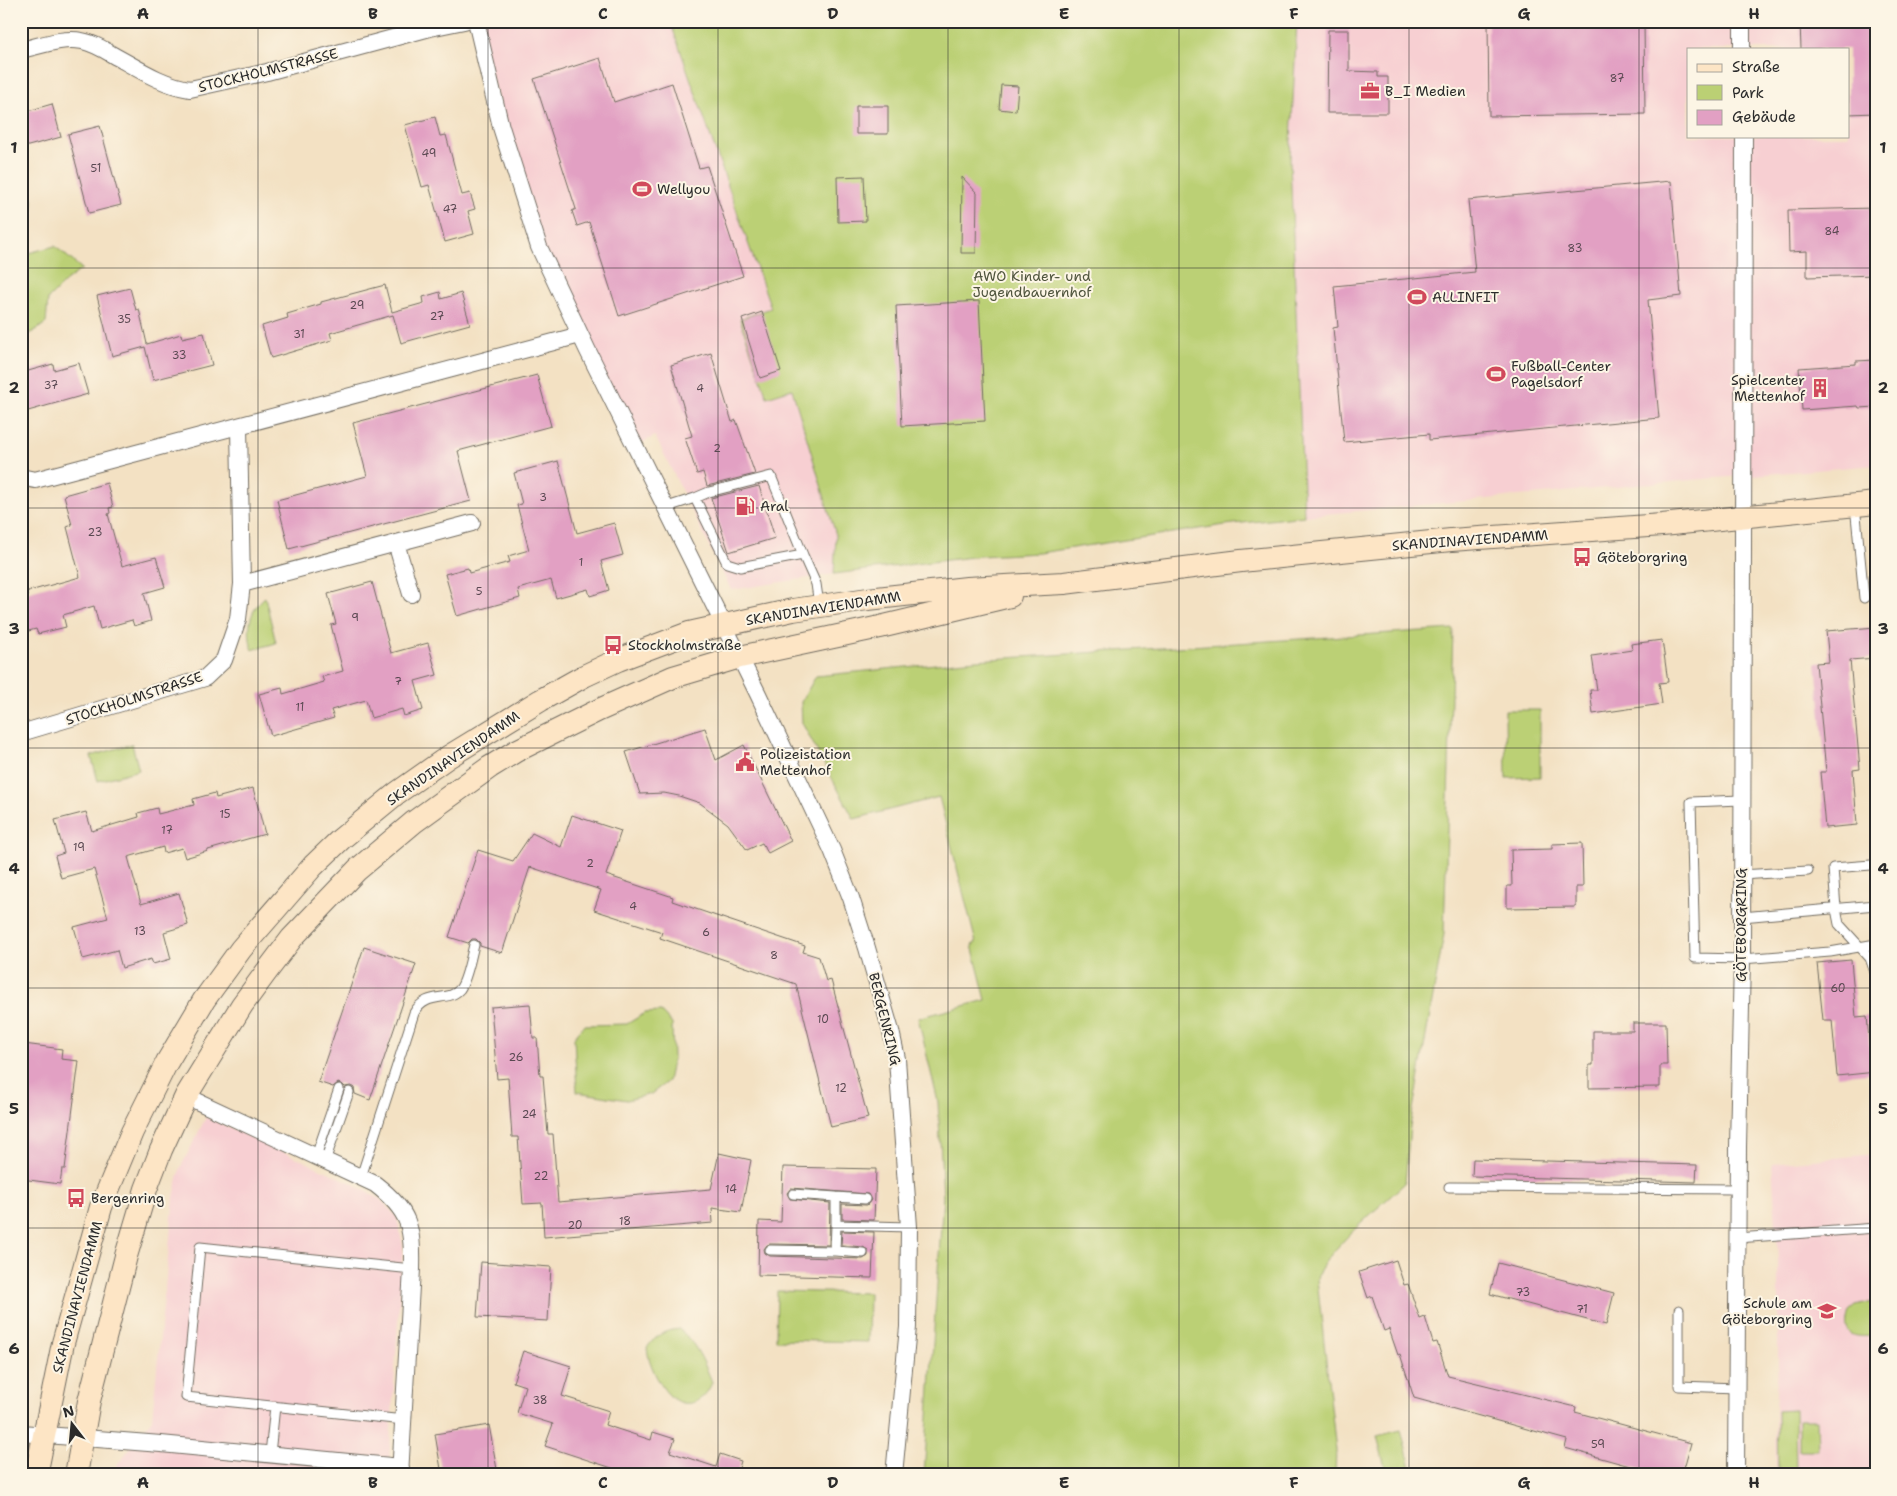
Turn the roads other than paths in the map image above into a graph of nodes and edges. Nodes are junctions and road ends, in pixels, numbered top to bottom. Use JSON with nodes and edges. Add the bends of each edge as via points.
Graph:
{"nodes":[{"id":1,"x":464,"y":21,"type":"edge"},
{"id":2,"x":476,"y":21,"type":"edge"},
{"id":3,"x":1742,"y":21,"type":"edge"},
{"id":4,"x":1742,"y":48,"type":"edge"},
{"id":5,"x":21,"y":50,"type":"edge"},
{"id":6,"x":1744,"y":138,"type":"edge"},
{"id":7,"x":580,"y":335,"type":"junction"},
{"id":8,"x":239,"y":427,"type":"junction"},
{"id":9,"x":21,"y":477,"type":"edge"},
{"id":10,"x":695,"y":498,"type":"junction"},
{"id":11,"x":1866,"y":504,"type":"edge"},
{"id":12,"x":667,"y":507,"type":"junction"},
{"id":13,"x":1744,"y":517,"type":"junction"},
{"id":14,"x":472,"y":523,"type":"dead end"},
{"id":15,"x":396,"y":543,"type":"junction"},
{"id":16,"x":803,"y":555,"type":"junction"},
{"id":17,"x":1064,"y":583,"type":"junction"},
{"id":18,"x":242,"y":584,"type":"junction"},
{"id":19,"x":411,"y":594,"type":"dead end"},
{"id":20,"x":1864,"y":598,"type":"dead end"},
{"id":21,"x":819,"y":606,"type":"junction"},
{"id":22,"x":723,"y":624,"type":"junction"},
{"id":23,"x":740,"y":657,"type":"junction"},
{"id":24,"x":21,"y":733,"type":"edge"},
{"id":25,"x":1741,"y":800,"type":"junction"},
{"id":26,"x":1871,"y":865,"type":"dead end"},
{"id":27,"x":1808,"y":871,"type":"dead end"},
{"id":28,"x":1741,"y":875,"type":"junction"},
{"id":29,"x":1876,"y":905,"type":"edge"},
{"id":30,"x":1836,"y":909,"type":"junction"},
{"id":31,"x":1742,"y":917,"type":"junction"},
{"id":32,"x":474,"y":944,"type":"dead end"},
{"id":33,"x":1876,"y":944,"type":"edge"},
{"id":34,"x":1861,"y":947,"type":"junction"},
{"id":35,"x":1873,"y":958,"type":"edge"},
{"id":36,"x":1742,"y":959,"type":"junction"},
{"id":37,"x":1876,"y":975,"type":"edge"},
{"id":38,"x":339,"y":1089,"type":"dead end"},
{"id":39,"x":349,"y":1092,"type":"dead end"},
{"id":40,"x":186,"y":1096,"type":"junction"},
{"id":41,"x":321,"y":1158,"type":"junction"},
{"id":42,"x":361,"y":1177,"type":"junction"},
{"id":43,"x":1449,"y":1187,"type":"dead end"},
{"id":44,"x":1737,"y":1189,"type":"junction"},
{"id":45,"x":793,"y":1194,"type":"dead end"},
{"id":46,"x":836,"y":1197,"type":"junction"},
{"id":47,"x":865,"y":1199,"type":"dead end"},
{"id":48,"x":836,"y":1225,"type":"junction"},
{"id":49,"x":909,"y":1226,"type":"junction"},
{"id":50,"x":1876,"y":1228,"type":"edge"},
{"id":51,"x":1737,"y":1238,"type":"junction"},
{"id":52,"x":770,"y":1250,"type":"dead end"},
{"id":53,"x":835,"y":1251,"type":"junction"},
{"id":54,"x":863,"y":1253,"type":"dead end"},
{"id":55,"x":412,"y":1269,"type":"junction"},
{"id":56,"x":1679,"y":1310,"type":"dead end"},
{"id":57,"x":1737,"y":1388,"type":"junction"},
{"id":58,"x":275,"y":1406,"type":"junction"},
{"id":59,"x":404,"y":1420,"type":"junction"},
{"id":60,"x":32,"y":1435,"type":"edge"},
{"id":61,"x":82,"y":1439,"type":"junction"},
{"id":62,"x":270,"y":1454,"type":"junction"},
{"id":63,"x":401,"y":1471,"type":"edge"},
{"id":64,"x":36,"y":1475,"type":"edge"},
{"id":65,"x":76,"y":1475,"type":"edge"},
{"id":66,"x":894,"y":1475,"type":"edge"},
{"id":67,"x":1736,"y":1475,"type":"edge"}],
"edges":[{"from":1,"to":5,"type":"street","name":"STOCKHOLMSTRASSE","via":[[190,89],[165,82],[83,41],[55,42]]},
{"from":2,"to":7,"type":"street","via":[[501,127],[539,247]]},
{"from":3,"to":4,"type":"street"},
{"from":6,"to":13,"type":"street","name":"GÖTEBORGRING"},
{"from":7,"to":8,"type":"street"},
{"from":7,"to":12,"type":"street"},
{"from":8,"to":9,"type":"street","via":[[35,480]]},
{"from":8,"to":18,"type":"street","name":"STOCKHOLMSTRASSE"},
{"from":10,"to":12,"type":"lane"},
{"from":10,"to":16,"type":"lane","via":[[727,563],[740,567]]},
{"from":10,"to":16,"type":"lane","via":[[771,476]]},
{"from":11,"to":13,"type":"main road","name":"SKANDINAVIENDAMM"},
{"from":11,"to":20,"type":"lane"},
{"from":12,"to":22,"type":"street"},
{"from":13,"to":17,"type":"main road","name":"SKANDINAVIENDAMM","via":[[1240,560]]},
{"from":13,"to":25,"type":"street","name":"GÖTEBORGRING"},
{"from":14,"to":15,"type":"street"},
{"from":15,"to":18,"type":"street"},
{"from":15,"to":19,"type":"street"},
{"from":16,"to":21,"type":"lane","via":[[816,584]]},
{"from":17,"to":21,"type":"main road","name":"SKANDINAVIENDAMM","via":[[967,588]]},
{"from":17,"to":23,"type":"main road","name":"SKANDINAVIENDAMM"},
{"from":18,"to":24,"type":"street","name":"STOCKHOLMSTRASSE","via":[[238,619],[224,660],[205,678]]},
{"from":21,"to":22,"type":"main road","name":"SKANDINAVIENDAMM"},
{"from":22,"to":23,"type":"street","name":"BERGENRING"},
{"from":22,"to":60,"type":"main road","name":"SKANDINAVIENDAMM","via":[[658,643],[584,676],[448,757],[397,792],[341,839],[313,866],[241,949],[204,1000],[166,1062],[132,1132],[101,1207],[63,1343]]},
{"from":23,"to":40,"type":"main road","name":"SKANDINAVIENDAMM","via":[[673,677],[541,737],[490,767],[414,822],[357,870],[292,938],[242,1005]]},
{"from":23,"to":49,"type":"street","name":"BERGENRING","via":[[832,850],[867,948],[897,1059]]},
{"from":25,"to":28,"type":"street","name":"GÖTEBORGRING"},
{"from":25,"to":36,"type":"lane","via":[[1691,802],[1695,958]]},
{"from":26,"to":30,"type":"lane","via":[[1833,868]]},
{"from":27,"to":28,"type":"lane"},
{"from":28,"to":31,"type":"street","name":"GÖTEBORGRING"},
{"from":29,"to":30,"type":"lane"},
{"from":30,"to":31,"type":"lane"},
{"from":30,"to":34,"type":"lane","via":[[1839,924]]},
{"from":31,"to":36,"type":"street","name":"GÖTEBORGRING"},
{"from":32,"to":42,"type":"lane","via":[[459,990],[424,1002],[414,1013]]},
{"from":33,"to":34,"type":"lane"},
{"from":34,"to":35,"type":"lane"},
{"from":34,"to":36,"type":"lane"},
{"from":35,"to":37,"type":"lane"},
{"from":36,"to":44,"type":"street","name":"GÖTEBORGRING"},
{"from":38,"to":41,"type":"lane"},
{"from":39,"to":41,"type":"lane"},
{"from":40,"to":41,"type":"street"},
{"from":40,"to":61,"type":"main road","name":"SKANDINAVIENDAMM","via":[[161,1150],[126,1256]]},
{"from":41,"to":42,"type":"street"},
{"from":42,"to":55,"type":"street","via":[[387,1193],[410,1226]]},
{"from":43,"to":44,"type":"lane"},
{"from":44,"to":51,"type":"street","name":"GÖTEBORGRING"},
{"from":45,"to":46,"type":"lane"},
{"from":46,"to":47,"type":"lane"},
{"from":46,"to":48,"type":"lane"},
{"from":48,"to":49,"type":"lane"},
{"from":48,"to":53,"type":"lane"},
{"from":49,"to":66,"type":"street","name":"BERGENRING","via":[[908,1328]]},
{"from":50,"to":51,"type":"lane"},
{"from":51,"to":57,"type":"street","name":"GÖTEBORGRING"},
{"from":52,"to":53,"type":"lane"},
{"from":53,"to":54,"type":"lane"},
{"from":55,"to":58,"type":"lane","via":[[200,1247],[186,1397]]},
{"from":55,"to":59,"type":"street"},
{"from":56,"to":57,"type":"lane","via":[[1679,1386]]},
{"from":57,"to":67,"type":"street","name":"GÖTEBORGRING"},
{"from":58,"to":59,"type":"lane"},
{"from":58,"to":62,"type":"lane"},
{"from":59,"to":63,"type":"street"},
{"from":60,"to":61,"type":"street"},
{"from":60,"to":64,"type":"main road","name":"SKANDINAVIENDAMM"},
{"from":61,"to":62,"type":"street"},
{"from":61,"to":65,"type":"main road","name":"SKANDINAVIENDAMM"},
{"from":62,"to":63,"type":"street"}]}
